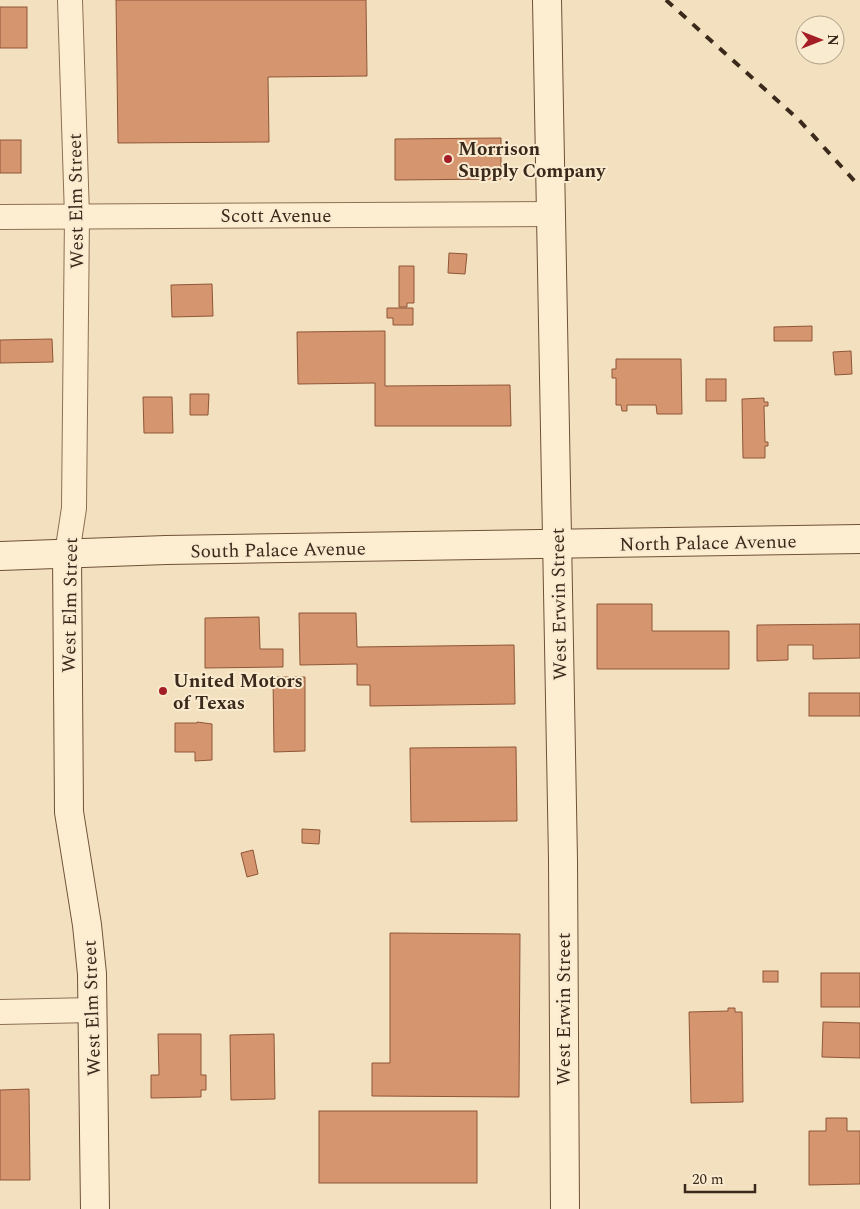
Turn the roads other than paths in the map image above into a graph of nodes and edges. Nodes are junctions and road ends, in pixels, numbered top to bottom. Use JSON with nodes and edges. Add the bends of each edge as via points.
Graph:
{"nodes":[{"id":1,"x":70,"y":0,"type":"edge"},
{"id":2,"x":547,"y":0,"type":"edge"},
{"id":3,"x":552,"y":214,"type":"junction"},
{"id":4,"x":77,"y":216,"type":"junction"},
{"id":5,"x":0,"y":217,"type":"edge"},
{"id":6,"x":860,"y":538,"type":"edge"},
{"id":7,"x":556,"y":545,"type":"junction"},
{"id":8,"x":67,"y":554,"type":"junction"},
{"id":9,"x":0,"y":556,"type":"edge"},
{"id":10,"x":93,"y":1010,"type":"junction"},
{"id":11,"x":0,"y":1012,"type":"edge"},
{"id":12,"x":95,"y":1209,"type":"edge"},
{"id":13,"x":565,"y":1209,"type":"edge"}],
"edges":[{"from":1,"to":4,"type":"street","name":"West Elm Street"},
{"from":2,"to":3,"type":"main road","name":"West Erwin Street"},
{"from":3,"to":4,"type":"street","name":"Scott Avenue"},
{"from":3,"to":7,"type":"main road","name":"West Erwin Street"},
{"from":4,"to":5,"type":"street","name":"Scott Avenue"},
{"from":4,"to":8,"type":"street","name":"West Elm Street","via":[[74,508]]},
{"from":6,"to":7,"type":"main road","name":"North Palace Avenue"},
{"from":7,"to":8,"type":"main road","name":"South Palace Avenue"},
{"from":7,"to":13,"type":"main road","name":"West Erwin Street","via":[[563,860]]},
{"from":8,"to":9,"type":"main road","name":"South Palace Avenue"},
{"from":8,"to":10,"type":"main road","name":"West Elm Street","via":[[69,812],[90,952]]},
{"from":10,"to":11,"type":"street"},
{"from":10,"to":12,"type":"main road","name":"West Elm Street"}]}
